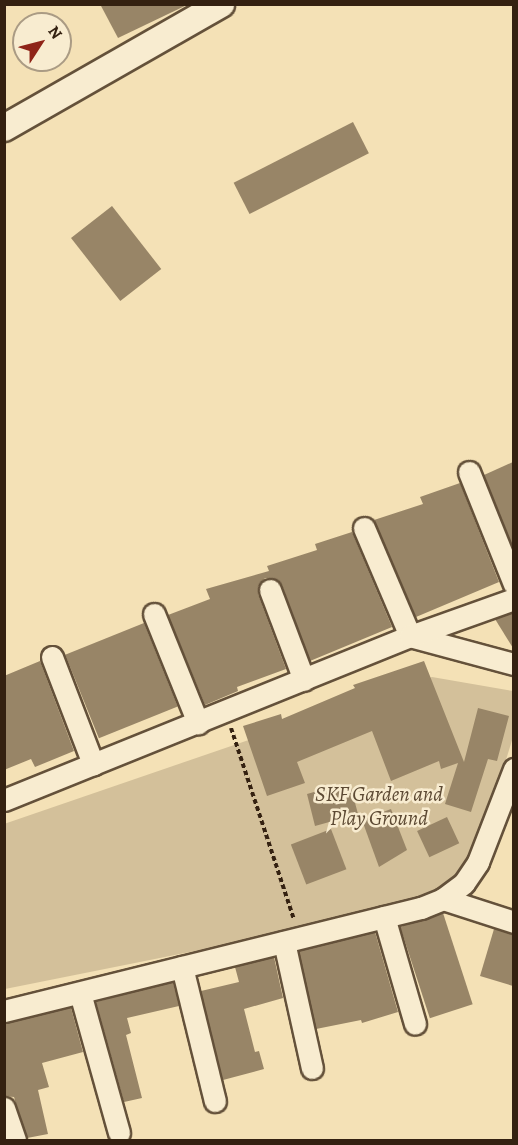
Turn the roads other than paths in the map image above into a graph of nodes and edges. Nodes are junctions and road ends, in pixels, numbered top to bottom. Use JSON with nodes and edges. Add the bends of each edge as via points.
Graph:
{"nodes":[{"id":1,"x":221,"y":4,"type":"edge"},
{"id":2,"x":4,"y":128,"type":"edge"},
{"id":3,"x":469,"y":472,"type":"dead end"},
{"id":4,"x":364,"y":528,"type":"dead end"},
{"id":5,"x":513,"y":584,"type":"edge"},
{"id":6,"x":270,"y":590,"type":"dead end"},
{"id":7,"x":513,"y":599,"type":"edge"},
{"id":8,"x":154,"y":614,"type":"dead end"},
{"id":9,"x":410,"y":636,"type":"junction"},
{"id":10,"x":52,"y":657,"type":"dead end"},
{"id":11,"x":513,"y":664,"type":"edge"},
{"id":12,"x":304,"y":680,"type":"junction"},
{"id":13,"x":198,"y":723,"type":"junction"},
{"id":14,"x":93,"y":765,"type":"junction"},
{"id":15,"x":513,"y":769,"type":"edge"},
{"id":16,"x":4,"y":800,"type":"edge"},
{"id":17,"x":507,"y":803,"type":"edge"},
{"id":18,"x":443,"y":899,"type":"junction"},
{"id":19,"x":384,"y":917,"type":"junction"},
{"id":20,"x":513,"y":922,"type":"edge"},
{"id":21,"x":292,"y":940,"type":"junction"},
{"id":22,"x":182,"y":968,"type":"junction"},
{"id":23,"x":80,"y":993,"type":"junction"},
{"id":24,"x":4,"y":1011,"type":"edge"},
{"id":25,"x":415,"y":1024,"type":"dead end"},
{"id":26,"x":312,"y":1068,"type":"dead end"},
{"id":27,"x":215,"y":1101,"type":"dead end"},
{"id":28,"x":4,"y":1108,"type":"edge"},
{"id":29,"x":119,"y":1133,"type":"dead end"},
{"id":30,"x":15,"y":1140,"type":"edge"}],
"edges":[{"from":1,"to":2,"type":"street"},
{"from":3,"to":5,"type":"street"},
{"from":4,"to":9,"type":"street"},
{"from":6,"to":12,"type":"street"},
{"from":7,"to":9,"type":"street"},
{"from":8,"to":13,"type":"street"},
{"from":9,"to":11,"type":"street"},
{"from":9,"to":12,"type":"street"},
{"from":10,"to":14,"type":"street"},
{"from":12,"to":13,"type":"street"},
{"from":13,"to":14,"type":"street"},
{"from":14,"to":16,"type":"street"},
{"from":15,"to":17,"type":"street"},
{"from":17,"to":18,"type":"street","via":[[478,862],[464,883]]},
{"from":18,"to":19,"type":"street"},
{"from":18,"to":20,"type":"street"},
{"from":19,"to":21,"type":"street"},
{"from":19,"to":25,"type":"street"},
{"from":21,"to":22,"type":"street"},
{"from":21,"to":26,"type":"street"},
{"from":22,"to":23,"type":"street"},
{"from":22,"to":27,"type":"street"},
{"from":23,"to":24,"type":"street"},
{"from":23,"to":29,"type":"street"},
{"from":28,"to":30,"type":"street"}]}
